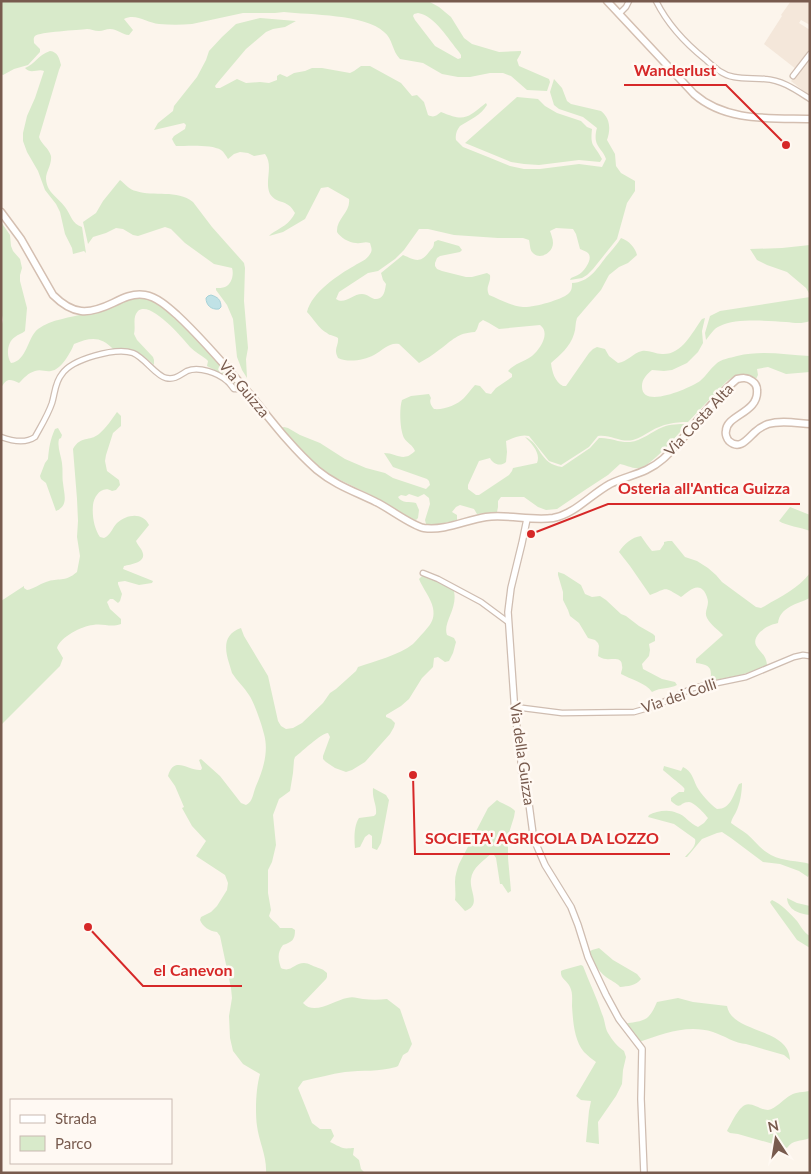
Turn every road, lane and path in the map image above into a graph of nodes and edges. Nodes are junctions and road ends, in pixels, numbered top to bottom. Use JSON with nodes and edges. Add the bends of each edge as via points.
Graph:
{"nodes":[{"id":1,"x":607,"y":1,"type":"edge"},
{"id":2,"x":629,"y":1,"type":"edge"},
{"id":3,"x":656,"y":1,"type":"edge"},
{"id":4,"x":619,"y":14,"type":"junction"},
{"id":5,"x":810,"y":54,"type":"edge"},
{"id":6,"x":793,"y":76,"type":"dead end"},
{"id":7,"x":810,"y":99,"type":"edge"},
{"id":8,"x":810,"y":119,"type":"edge"},
{"id":9,"x":1,"y":212,"type":"edge"},
{"id":10,"x":244,"y":387,"type":"junction"},
{"id":11,"x":810,"y":424,"type":"edge"},
{"id":12,"x":1,"y":437,"type":"edge"},
{"id":13,"x":527,"y":519,"type":"junction"},
{"id":14,"x":423,"y":573,"type":"dead end"},
{"id":15,"x":508,"y":622,"type":"junction"},
{"id":16,"x":810,"y":656,"type":"edge"},
{"id":17,"x":514,"y":707,"type":"junction"},
{"id":18,"x":644,"y":1173,"type":"edge"}],
"edges":[{"from":1,"to":4,"type":"main road"},
{"from":2,"to":4,"type":"street"},
{"from":3,"to":7,"type":"street","via":[[684,40],[719,71],[735,77],[784,83]]},
{"from":4,"to":8,"type":"main road","via":[[694,94],[711,106],[751,117]]},
{"from":5,"to":6,"type":"street"},
{"from":9,"to":10,"type":"main road","name":"Via Guizza","via":[[21,239],[53,295],[66,307],[81,312],[91,311],[130,296],[154,298],[199,337]]},
{"from":10,"to":12,"type":"street","via":[[234,390],[224,379],[201,369],[164,378],[133,353],[101,354],[82,360],[63,372],[52,404],[32,440]]},
{"from":10,"to":13,"type":"main road","name":"Via Guizza","via":[[297,450],[326,477],[423,528],[488,517]]},
{"from":11,"to":13,"type":"main road","name":"Via Costa Alta","via":[[767,424],[742,443],[731,442],[727,426],[751,407],[757,391],[753,381],[737,379],[664,459],[641,473],[612,483],[568,512],[552,518]]},
{"from":13,"to":15,"type":"street","name":"Via della Guizza","via":[[511,588]]},
{"from":14,"to":15,"type":"street","via":[[481,602]]},
{"from":15,"to":17,"type":"street","name":"Via della Guizza"},
{"from":16,"to":17,"type":"street","name":"Via dei Colli","via":[[794,657],[746,677],[693,688],[634,712],[562,713]]},
{"from":17,"to":18,"type":"street","name":"Via della Guizza","via":[[522,774],[536,844],[571,907],[588,957],[606,995],[642,1049]]}]}
